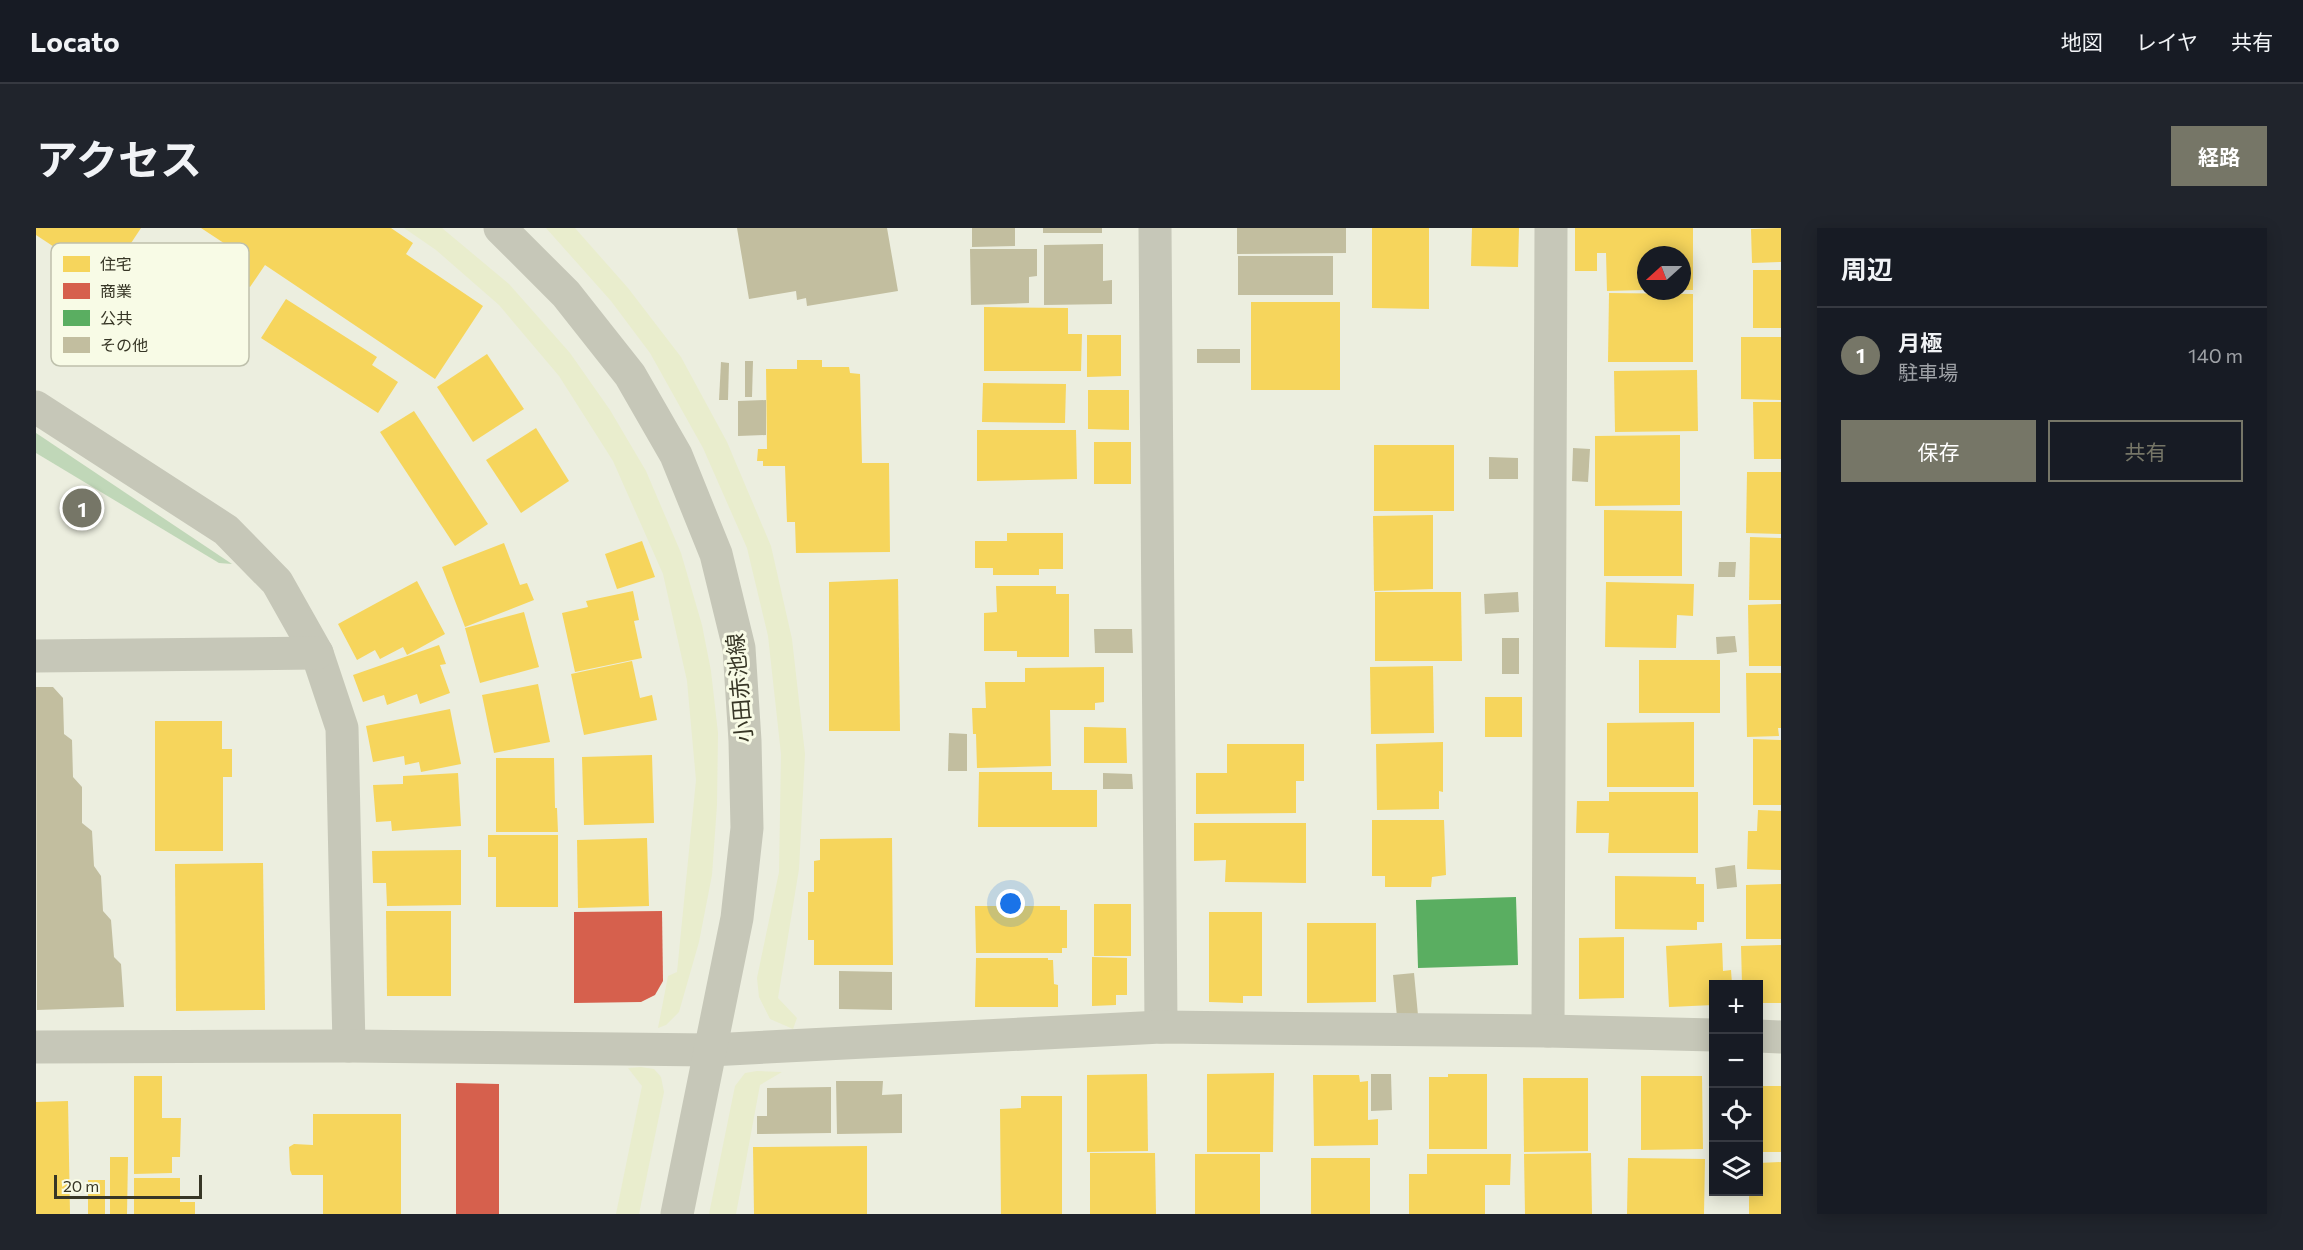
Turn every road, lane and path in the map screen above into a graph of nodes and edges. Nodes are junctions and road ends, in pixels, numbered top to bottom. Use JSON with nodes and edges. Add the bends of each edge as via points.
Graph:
{"nodes":[{"id":1,"x":500,"y":228,"type":"edge"},
{"id":2,"x":1155,"y":228,"type":"edge"},
{"id":3,"x":1551,"y":228,"type":"edge"},
{"id":4,"x":36,"y":407,"type":"edge"},
{"id":5,"x":316,"y":653,"type":"junction"},
{"id":6,"x":36,"y":656,"type":"edge"},
{"id":7,"x":1161,"y":1028,"type":"junction"},
{"id":8,"x":1548,"y":1031,"type":"junction"},
{"id":9,"x":1709,"y":1035,"type":"edge"},
{"id":10,"x":1763,"y":1036,"type":"edge"},
{"id":11,"x":1781,"y":1037,"type":"edge"},
{"id":12,"x":348,"y":1046,"type":"junction"},
{"id":13,"x":36,"y":1047,"type":"edge"},
{"id":14,"x":710,"y":1050,"type":"junction"},
{"id":15,"x":677,"y":1214,"type":"edge"}],
"edges":[{"from":1,"to":14,"type":"street","name":"小田赤池線","via":[[566,294],[630,375],[676,456],[716,554],[739,648],[747,828],[737,918]]},
{"from":2,"to":7,"type":"street"},
{"from":3,"to":8,"type":"street"},
{"from":4,"to":5,"type":"street","via":[[226,530],[277,582]]},
{"from":5,"to":6,"type":"street"},
{"from":5,"to":12,"type":"street","via":[[342,728]]},
{"from":7,"to":8,"type":"street"},
{"from":7,"to":14,"type":"street"},
{"from":8,"to":9,"type":"street"},
{"from":10,"to":11,"type":"street"},
{"from":12,"to":13,"type":"street"},
{"from":12,"to":14,"type":"street"},
{"from":14,"to":15,"type":"street","name":"小田赤池線"}]}
